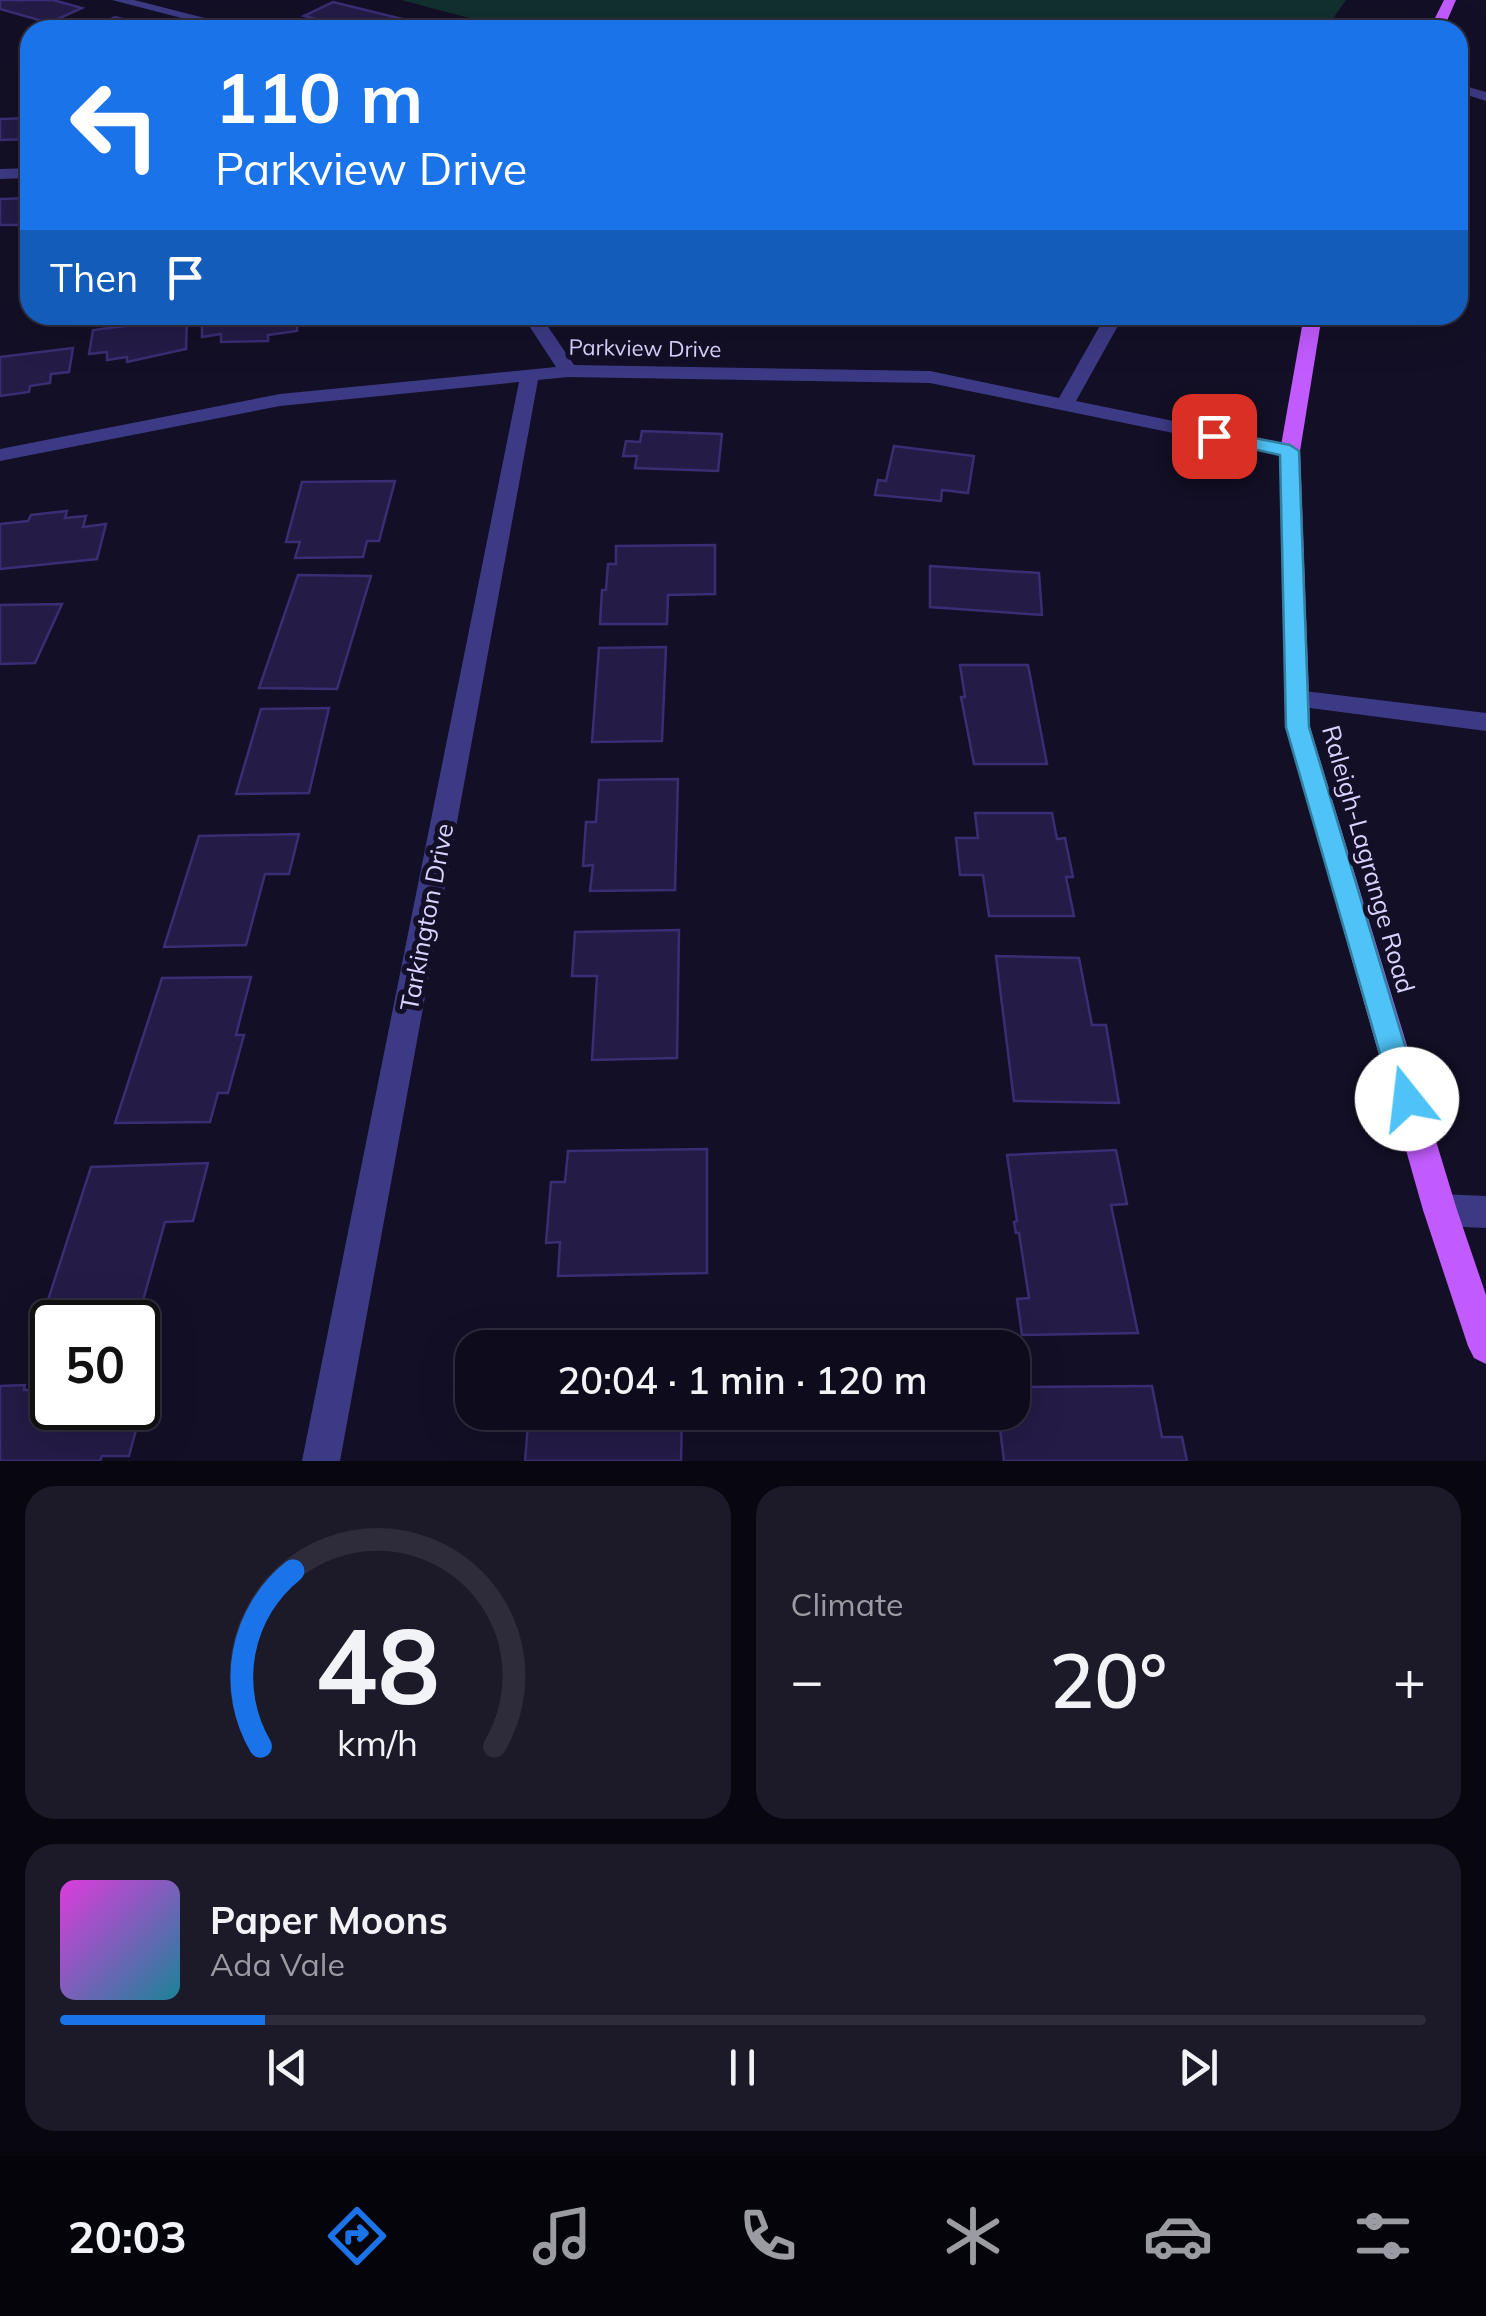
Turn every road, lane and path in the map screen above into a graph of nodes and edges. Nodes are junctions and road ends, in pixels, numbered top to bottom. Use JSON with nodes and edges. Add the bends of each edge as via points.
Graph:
{"nodes":[{"id":1,"x":118,"y":0,"type":"edge"},
{"id":2,"x":203,"y":20,"type":"edge"},
{"id":3,"x":537,"y":325,"type":"edge"},
{"id":4,"x":1108,"y":325,"type":"edge"},
{"id":5,"x":1311,"y":325,"type":"edge"},
{"id":6,"x":568,"y":372,"type":"junction"},
{"id":7,"x":530,"y":373,"type":"junction"},
{"id":8,"x":1064,"y":405,"type":"junction"},
{"id":9,"x":1290,"y":451,"type":"junction"},
{"id":10,"x":0,"y":455,"type":"edge"},
{"id":11,"x":1296,"y":698,"type":"junction"},
{"id":12,"x":1486,"y":722,"type":"edge"},
{"id":13,"x":1440,"y":1210,"type":"junction"},
{"id":14,"x":1486,"y":1212,"type":"edge"},
{"id":15,"x":1486,"y":1346,"type":"edge"},
{"id":16,"x":321,"y":1461,"type":"edge"}],
"edges":[{"from":1,"to":2,"type":"street"},
{"from":3,"to":6,"type":"street"},
{"from":4,"to":8,"type":"street"},
{"from":5,"to":9,"type":"main road","name":"Raleigh-Lagrange Road"},
{"from":6,"to":7,"type":"street","name":"Parkview Drive"},
{"from":6,"to":8,"type":"street","name":"Parkview Drive","via":[[930,377]]},
{"from":7,"to":10,"type":"street","name":"Parkview Drive","via":[[280,400]]},
{"from":7,"to":16,"type":"street","name":"Tarkington Drive"},
{"from":8,"to":9,"type":"street","name":"Parkview Drive"},
{"from":9,"to":11,"type":"main road","name":"Raleigh-Lagrange Road"},
{"from":11,"to":12,"type":"street"},
{"from":11,"to":13,"type":"main road","name":"Raleigh-Lagrange Road","via":[[1298,727]]},
{"from":13,"to":14,"type":"street"},
{"from":13,"to":15,"type":"main road","name":"Raleigh-Lagrange Road"}]}
